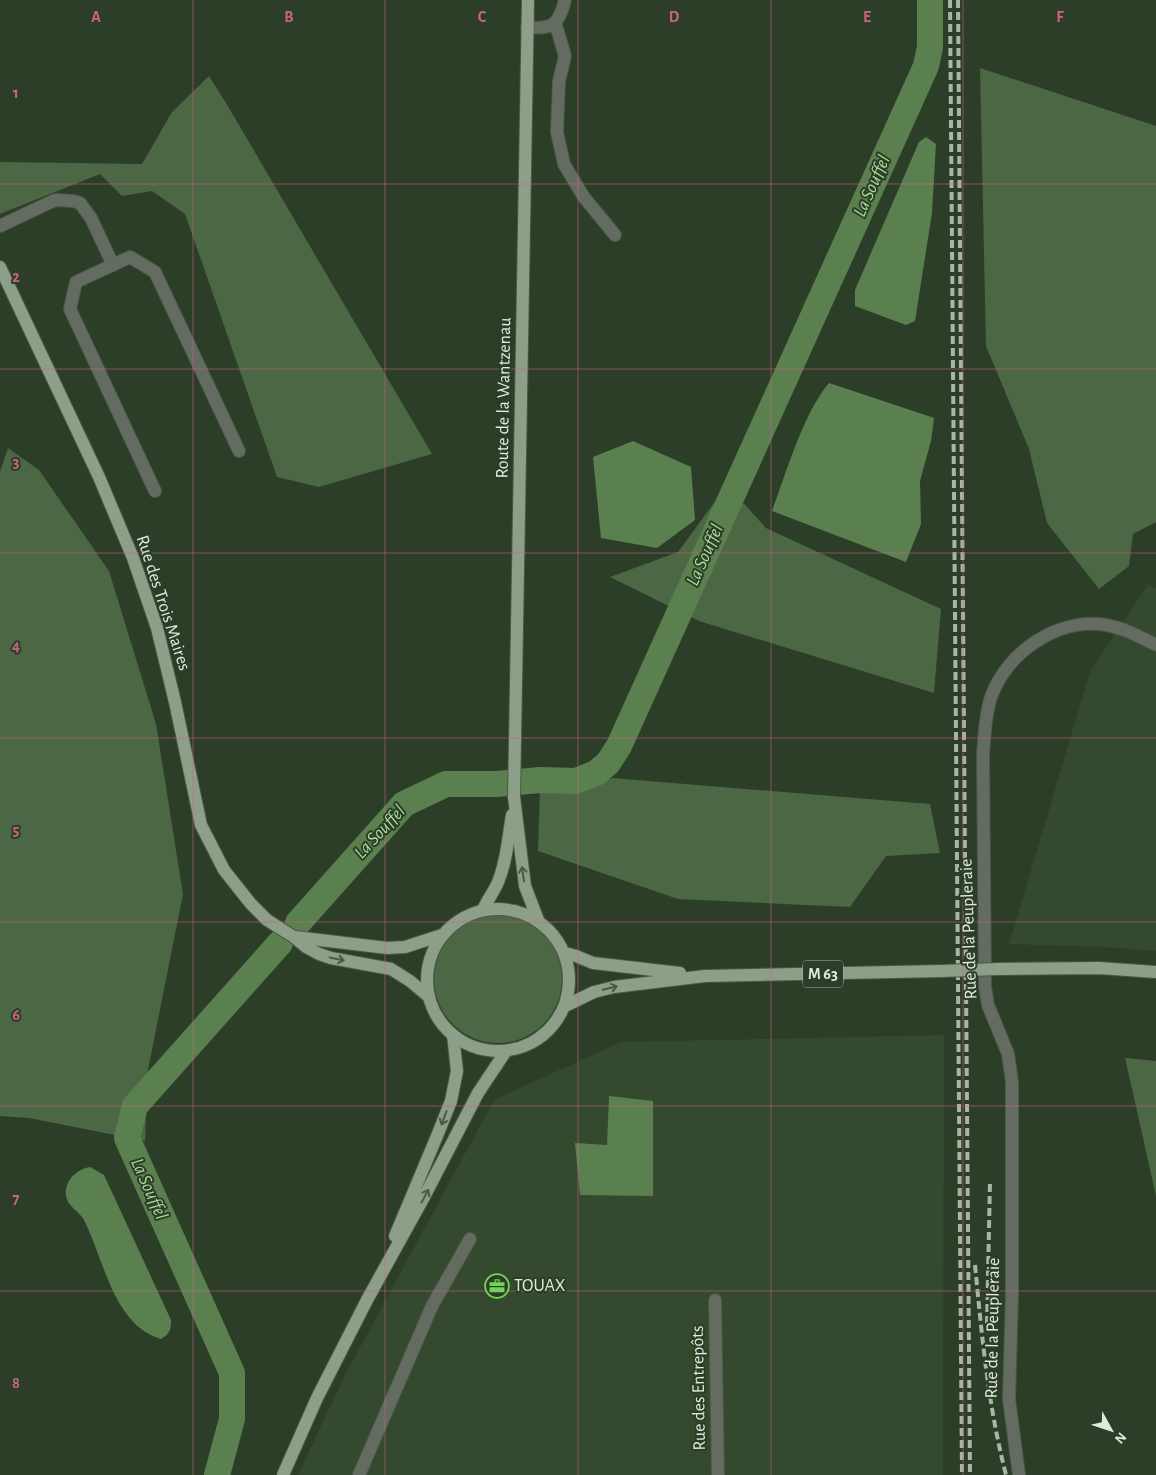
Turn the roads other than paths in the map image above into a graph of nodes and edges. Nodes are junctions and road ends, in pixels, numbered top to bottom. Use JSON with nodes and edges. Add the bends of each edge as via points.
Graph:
{"nodes":[{"id":1,"x":528,"y":0,"type":"edge"},
{"id":2,"x":565,"y":0,"type":"edge"},
{"id":3,"x":555,"y":22,"type":"junction"},
{"id":4,"x":527,"y":27,"type":"junction"},
{"id":5,"x":0,"y":226,"type":"edge"},
{"id":6,"x":615,"y":235,"type":"dead end"},
{"id":7,"x":113,"y":265,"type":"junction"},
{"id":8,"x":0,"y":267,"type":"edge"},
{"id":9,"x":239,"y":451,"type":"dead end"},
{"id":10,"x":155,"y":491,"type":"dead end"},
{"id":11,"x":1156,"y":645,"type":"edge"},
{"id":12,"x":514,"y":797,"type":"junction"},
{"id":13,"x":483,"y":910,"type":"junction"},
{"id":14,"x":538,"y":920,"type":"junction"},
{"id":15,"x":442,"y":935,"type":"junction"},
{"id":16,"x":294,"y":937,"type":"junction"},
{"id":17,"x":564,"y":953,"type":"junction"},
{"id":18,"x":1156,"y":972,"type":"edge"},
{"id":19,"x":705,"y":976,"type":"junction"},
{"id":20,"x":428,"y":996,"type":"junction"},
{"id":21,"x":565,"y":1006,"type":"junction"},
{"id":22,"x":452,"y":1036,"type":"junction"},
{"id":23,"x":506,"y":1051,"type":"junction"},
{"id":24,"x":470,"y":1239,"type":"dead end"},
{"id":25,"x":367,"y":1300,"type":"junction"},
{"id":26,"x":715,"y":1300,"type":"dead end"},
{"id":27,"x":283,"y":1475,"type":"edge"},
{"id":28,"x":359,"y":1475,"type":"edge"},
{"id":29,"x":718,"y":1475,"type":"edge"},
{"id":30,"x":1019,"y":1475,"type":"edge"}],
"edges":[{"from":1,"to":4,"type":"main road","name":"Route de la Wantzenau"},
{"from":2,"to":3,"type":"street"},
{"from":3,"to":4,"type":"street","via":[[543,28]]},
{"from":3,"to":6,"type":"street","via":[[565,56],[559,81],[557,132],[564,164]]},
{"from":4,"to":12,"type":"main road","name":"Route de la Wantzenau"},
{"from":5,"to":7,"type":"street","via":[[55,200],[73,200],[91,218]]},
{"from":7,"to":9,"type":"street","via":[[130,257],[155,272]]},
{"from":7,"to":10,"type":"street","via":[[76,282],[70,309]]},
{"from":8,"to":16,"type":"main road","name":"Rue des Trois Maires","via":[[99,477],[133,558],[159,638],[201,825],[224,870],[251,904],[267,920]]},
{"from":11,"to":30,"type":"street","name":"Rue de la Peupleraie","via":[[1123,629],[1105,625],[1089,624],[1047,634],[1030,645],[999,678],[986,716],[983,754],[985,994],[1008,1054],[1012,1082],[1009,1399]]},
{"from":12,"to":13,"type":"main road","name":"Route de la Wantzenau","via":[[498,883]]},
{"from":14,"to":12,"type":"main road","name":"Route de la Wantzenau","one_way":true,"via":[[524,886]]},
{"from":13,"to":14,"type":"main road","via":[[502,908]]},
{"from":13,"to":15,"type":"main road","via":[[460,920]]},
{"from":14,"to":17,"type":"main road","via":[[554,935]]},
{"from":15,"to":16,"type":"main road","name":"Rue des Trois Maires","via":[[405,947],[387,948]]},
{"from":15,"to":20,"type":"main road","via":[[428,964]]},
{"from":16,"to":20,"type":"main road","name":"Rue des Trois Maires","one_way":true,"via":[[306,947],[331,958],[391,969]]},
{"from":17,"to":19,"type":"main road","number":"M 63","via":[[601,964]]},
{"from":17,"to":21,"type":"main road","via":[[569,970]]},
{"from":18,"to":19,"type":"main road","number":"M 63","bridge":true,"via":[[1098,968]]},
{"from":21,"to":19,"type":"main road","number":"M 63","one_way":true,"via":[[614,986]]},
{"from":20,"to":22,"type":"main road","via":[[437,1018]]},
{"from":21,"to":23,"type":"main road","via":[[548,1032],[521,1048]]},
{"from":22,"to":23,"type":"main road","via":[[478,1049]]},
{"from":22,"to":25,"type":"main road","one_way":true,"via":[[457,1071],[451,1101]]},
{"from":25,"to":23,"type":"main road","one_way":true,"via":[[478,1093]]},
{"from":24,"to":28,"type":"street","via":[[432,1306]]},
{"from":25,"to":27,"type":"main road","via":[[317,1398]]},
{"from":26,"to":29,"type":"street","name":"Rue des Entrepôts"}]}
